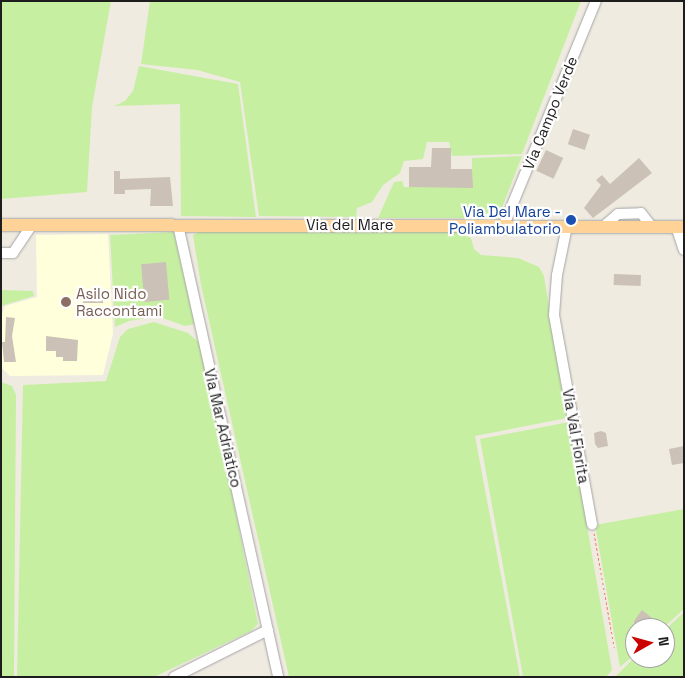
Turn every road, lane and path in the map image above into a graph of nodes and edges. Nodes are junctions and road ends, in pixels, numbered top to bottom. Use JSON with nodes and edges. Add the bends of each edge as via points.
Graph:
{"nodes":[{"id":1,"x":596,"y":1,"type":"edge"},
{"id":2,"x":1,"y":223,"type":"edge"},
{"id":3,"x":32,"y":225,"type":"junction"},
{"id":4,"x":178,"y":225,"type":"junction"},
{"id":5,"x":504,"y":225,"type":"junction"},
{"id":6,"x":567,"y":226,"type":"junction"},
{"id":7,"x":680,"y":226,"type":"edge"},
{"id":8,"x":684,"y":250,"type":"edge"},
{"id":9,"x":1,"y":253,"type":"edge"},
{"id":10,"x":592,"y":525,"type":"joint"},
{"id":11,"x":268,"y":630,"type":"junction"},
{"id":12,"x":614,"y":647,"type":"dead end"},
{"id":13,"x":174,"y":677,"type":"edge"},
{"id":14,"x":278,"y":677,"type":"edge"}],
"edges":[{"from":1,"to":5,"type":"street","name":"Via Campo Verde"},
{"from":2,"to":3,"type":"main road","name":"Via del Mare"},
{"from":3,"to":4,"type":"main road","name":"Via del Mare"},
{"from":3,"to":9,"type":"street","via":[[13,253]]},
{"from":4,"to":5,"type":"main road","name":"Via del Mare"},
{"from":4,"to":11,"type":"street","name":"Via Mar Adriatico"},
{"from":5,"to":6,"type":"main road","name":"Via del Mare"},
{"from":6,"to":7,"type":"main road","name":"Via del Mare"},
{"from":6,"to":10,"type":"street","name":"Via Val Fiorita","via":[[557,275],[554,315]]},
{"from":7,"to":8,"type":"street"},
{"from":10,"to":12,"type":"path"},
{"from":11,"to":13,"type":"street"},
{"from":11,"to":14,"type":"street","name":"Via Mar Adriatico"}]}
